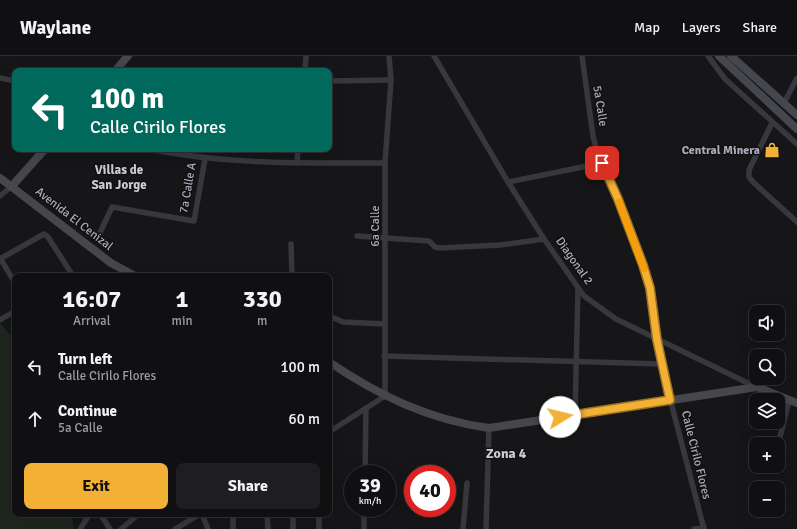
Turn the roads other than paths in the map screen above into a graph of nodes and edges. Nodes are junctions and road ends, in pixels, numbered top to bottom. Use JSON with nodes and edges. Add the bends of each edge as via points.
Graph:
{"nodes":[{"id":1,"x":128,"y":56,"type":"edge"},
{"id":2,"x":306,"y":56,"type":"edge"},
{"id":3,"x":388,"y":56,"type":"edge"},
{"id":4,"x":434,"y":56,"type":"edge"},
{"id":5,"x":582,"y":56,"type":"edge"},
{"id":6,"x":708,"y":56,"type":"edge"},
{"id":7,"x":719,"y":56,"type":"edge"},
{"id":8,"x":731,"y":56,"type":"edge"},
{"id":9,"x":118,"y":68,"type":"edge"},
{"id":10,"x":305,"y":68,"type":"edge"},
{"id":11,"x":0,"y":78,"type":"edge"},
{"id":12,"x":797,"y":78,"type":"edge"},
{"id":13,"x":12,"y":80,"type":"edge"},
{"id":14,"x":391,"y":80,"type":"junction"},
{"id":15,"x":332,"y":81,"type":"edge"},
{"id":16,"x":784,"y":103,"type":"junction"},
{"id":17,"x":797,"y":115,"type":"edge"},
{"id":18,"x":772,"y":123,"type":"junction"},
{"id":19,"x":797,"y":129,"type":"edge"},
{"id":20,"x":797,"y":144,"type":"edge"},
{"id":21,"x":42,"y":152,"type":"edge"},
{"id":22,"x":166,"y":152,"type":"edge"},
{"id":23,"x":298,"y":152,"type":"edge"},
{"id":24,"x":205,"y":159,"type":"junction"},
{"id":25,"x":297,"y":163,"type":"junction"},
{"id":26,"x":385,"y":163,"type":"junction"},
{"id":27,"x":602,"y":163,"type":"junction"},
{"id":28,"x":0,"y":178,"type":"edge"},
{"id":29,"x":508,"y":182,"type":"junction"},
{"id":30,"x":12,"y":186,"type":"junction"},
{"id":31,"x":0,"y":196,"type":"edge"},
{"id":32,"x":797,"y":222,"type":"edge"},
{"id":33,"x":99,"y":234,"type":"dead end"},
{"id":34,"x":357,"y":236,"type":"dead end"},
{"id":35,"x":386,"y":238,"type":"junction"},
{"id":36,"x":544,"y":239,"type":"junction"},
{"id":37,"x":291,"y":244,"type":"dead end"},
{"id":38,"x":0,"y":258,"type":"edge"},
{"id":39,"x":70,"y":273,"type":"edge"},
{"id":40,"x":129,"y":273,"type":"edge"},
{"id":41,"x":292,"y":273,"type":"edge"},
{"id":42,"x":12,"y":277,"type":"edge"},
{"id":43,"x":578,"y":289,"type":"junction"},
{"id":44,"x":12,"y":313,"type":"edge"},
{"id":45,"x":332,"y":317,"type":"edge"},
{"id":46,"x":0,"y":320,"type":"edge"},
{"id":47,"x":385,"y":324,"type":"junction"},
{"id":48,"x":657,"y":340,"type":"junction"},
{"id":49,"x":384,"y":356,"type":"junction"},
{"id":50,"x":575,"y":362,"type":"junction"},
{"id":51,"x":332,"y":364,"type":"edge"},
{"id":52,"x":661,"y":364,"type":"junction"},
{"id":53,"x":757,"y":387,"type":"junction"},
{"id":54,"x":385,"y":396,"type":"junction"},
{"id":55,"x":670,"y":400,"type":"junction"},
{"id":56,"x":793,"y":402,"type":"edge"},
{"id":57,"x":366,"y":408,"type":"junction"},
{"id":58,"x":575,"y":414,"type":"junction"},
{"id":59,"x":489,"y":428,"type":"junction"},
{"id":60,"x":332,"y":430,"type":"edge"},
{"id":61,"x":781,"y":437,"type":"edge"},
{"id":62,"x":365,"y":465,"type":"edge"},
{"id":63,"x":467,"y":483,"type":"dead end"},
{"id":64,"x":88,"y":517,"type":"edge"},
{"id":65,"x":102,"y":517,"type":"edge"},
{"id":66,"x":136,"y":517,"type":"edge"},
{"id":67,"x":196,"y":517,"type":"edge"},
{"id":68,"x":202,"y":517,"type":"edge"},
{"id":69,"x":233,"y":517,"type":"edge"},
{"id":70,"x":267,"y":517,"type":"edge"},
{"id":71,"x":293,"y":517,"type":"edge"},
{"id":72,"x":319,"y":517,"type":"edge"},
{"id":73,"x":364,"y":517,"type":"edge"},
{"id":74,"x":704,"y":528,"type":"edge"},
{"id":75,"x":80,"y":529,"type":"edge"},
{"id":76,"x":110,"y":529,"type":"edge"},
{"id":77,"x":121,"y":529,"type":"edge"},
{"id":78,"x":175,"y":529,"type":"edge"},
{"id":79,"x":208,"y":529,"type":"edge"},
{"id":80,"x":233,"y":529,"type":"edge"},
{"id":81,"x":268,"y":529,"type":"edge"},
{"id":82,"x":293,"y":529,"type":"edge"},
{"id":83,"x":319,"y":529,"type":"edge"},
{"id":84,"x":364,"y":529,"type":"edge"},
{"id":85,"x":463,"y":529,"type":"edge"},
{"id":86,"x":486,"y":529,"type":"edge"},
{"id":87,"x":694,"y":529,"type":"edge"}],
"edges":[{"from":1,"to":9,"type":"street"},
{"from":2,"to":10,"type":"street"},
{"from":3,"to":14,"type":"street","name":"6a Calle"},
{"from":4,"to":29,"type":"street","name":"Diagonal 2"},
{"from":5,"to":27,"type":"street","name":"5a Calle","via":[[592,130]]},
{"from":6,"to":18,"type":"street","via":[[725,79]]},
{"from":7,"to":19,"type":"street"},
{"from":8,"to":16,"type":"street"},
{"from":11,"to":13,"type":"street"},
{"from":12,"to":16,"type":"street"},
{"from":14,"to":15,"type":"street"},
{"from":14,"to":26,"type":"street","name":"6a Calle"},
{"from":16,"to":17,"type":"street"},
{"from":18,"to":20,"type":"street"},
{"from":18,"to":32,"type":"street","via":[[748,173],[754,183]]},
{"from":21,"to":30,"type":"street"},
{"from":22,"to":24,"type":"street"},
{"from":23,"to":25,"type":"street"},
{"from":24,"to":25,"type":"street"},
{"from":24,"to":33,"type":"street","name":"7a Calle A","via":[[194,221],[112,207]]},
{"from":25,"to":26,"type":"street"},
{"from":26,"to":35,"type":"street","name":"6a Calle"},
{"from":27,"to":29,"type":"street"},
{"from":27,"to":48,"type":"street","name":"5a Calle","via":[[643,265],[650,288]]},
{"from":28,"to":30,"type":"street","name":"Avenida El Cenizal"},
{"from":29,"to":36,"type":"street","name":"Diagonal 2"},
{"from":30,"to":31,"type":"street"},
{"from":30,"to":40,"type":"street","name":"Avenida El Cenizal","via":[[111,263]]},
{"from":34,"to":35,"type":"street"},
{"from":35,"to":36,"type":"street","via":[[429,241],[440,248],[500,245]]},
{"from":35,"to":47,"type":"street","name":"6a Calle"},
{"from":36,"to":43,"type":"street","name":"Diagonal 2"},
{"from":37,"to":41,"type":"street"},
{"from":38,"to":39,"type":"street","via":[[44,234]]},
{"from":38,"to":42,"type":"street"},
{"from":43,"to":48,"type":"street","name":"Diagonal 2","via":[[604,311]]},
{"from":43,"to":50,"type":"street"},
{"from":44,"to":46,"type":"street"},
{"from":45,"to":47,"type":"street","via":[[343,322]]},
{"from":47,"to":49,"type":"street","name":"6a Calle"},
{"from":48,"to":52,"type":"street","name":"Calle Cirilo Flores"},
{"from":48,"to":53,"type":"street","name":"Diagonal 2"},
{"from":49,"to":50,"type":"street"},
{"from":49,"to":54,"type":"street","name":"6a Calle"},
{"from":50,"to":52,"type":"street"},
{"from":50,"to":58,"type":"street"},
{"from":51,"to":54,"type":"street"},
{"from":52,"to":55,"type":"street","name":"Calle Cirilo Flores"},
{"from":53,"to":55,"type":"street"},
{"from":53,"to":56,"type":"street","name":"Diagonal 2"},
{"from":54,"to":57,"type":"street"},
{"from":54,"to":59,"type":"street","via":[[413,409],[456,422]]},
{"from":55,"to":58,"type":"street"},
{"from":55,"to":74,"type":"street","name":"Calle Cirilo Flores"},
{"from":56,"to":61,"type":"street"},
{"from":57,"to":60,"type":"street"},
{"from":57,"to":62,"type":"street"},
{"from":58,"to":59,"type":"street"},
{"from":59,"to":86,"type":"street"},
{"from":63,"to":85,"type":"street"},
{"from":64,"to":75,"type":"street"},
{"from":65,"to":76,"type":"street"},
{"from":66,"to":77,"type":"street"},
{"from":67,"to":78,"type":"street"},
{"from":68,"to":79,"type":"street"},
{"from":69,"to":80,"type":"street"},
{"from":70,"to":81,"type":"street"},
{"from":71,"to":82,"type":"street"},
{"from":72,"to":83,"type":"street"},
{"from":73,"to":84,"type":"street"},
{"from":74,"to":87,"type":"street"}]}
